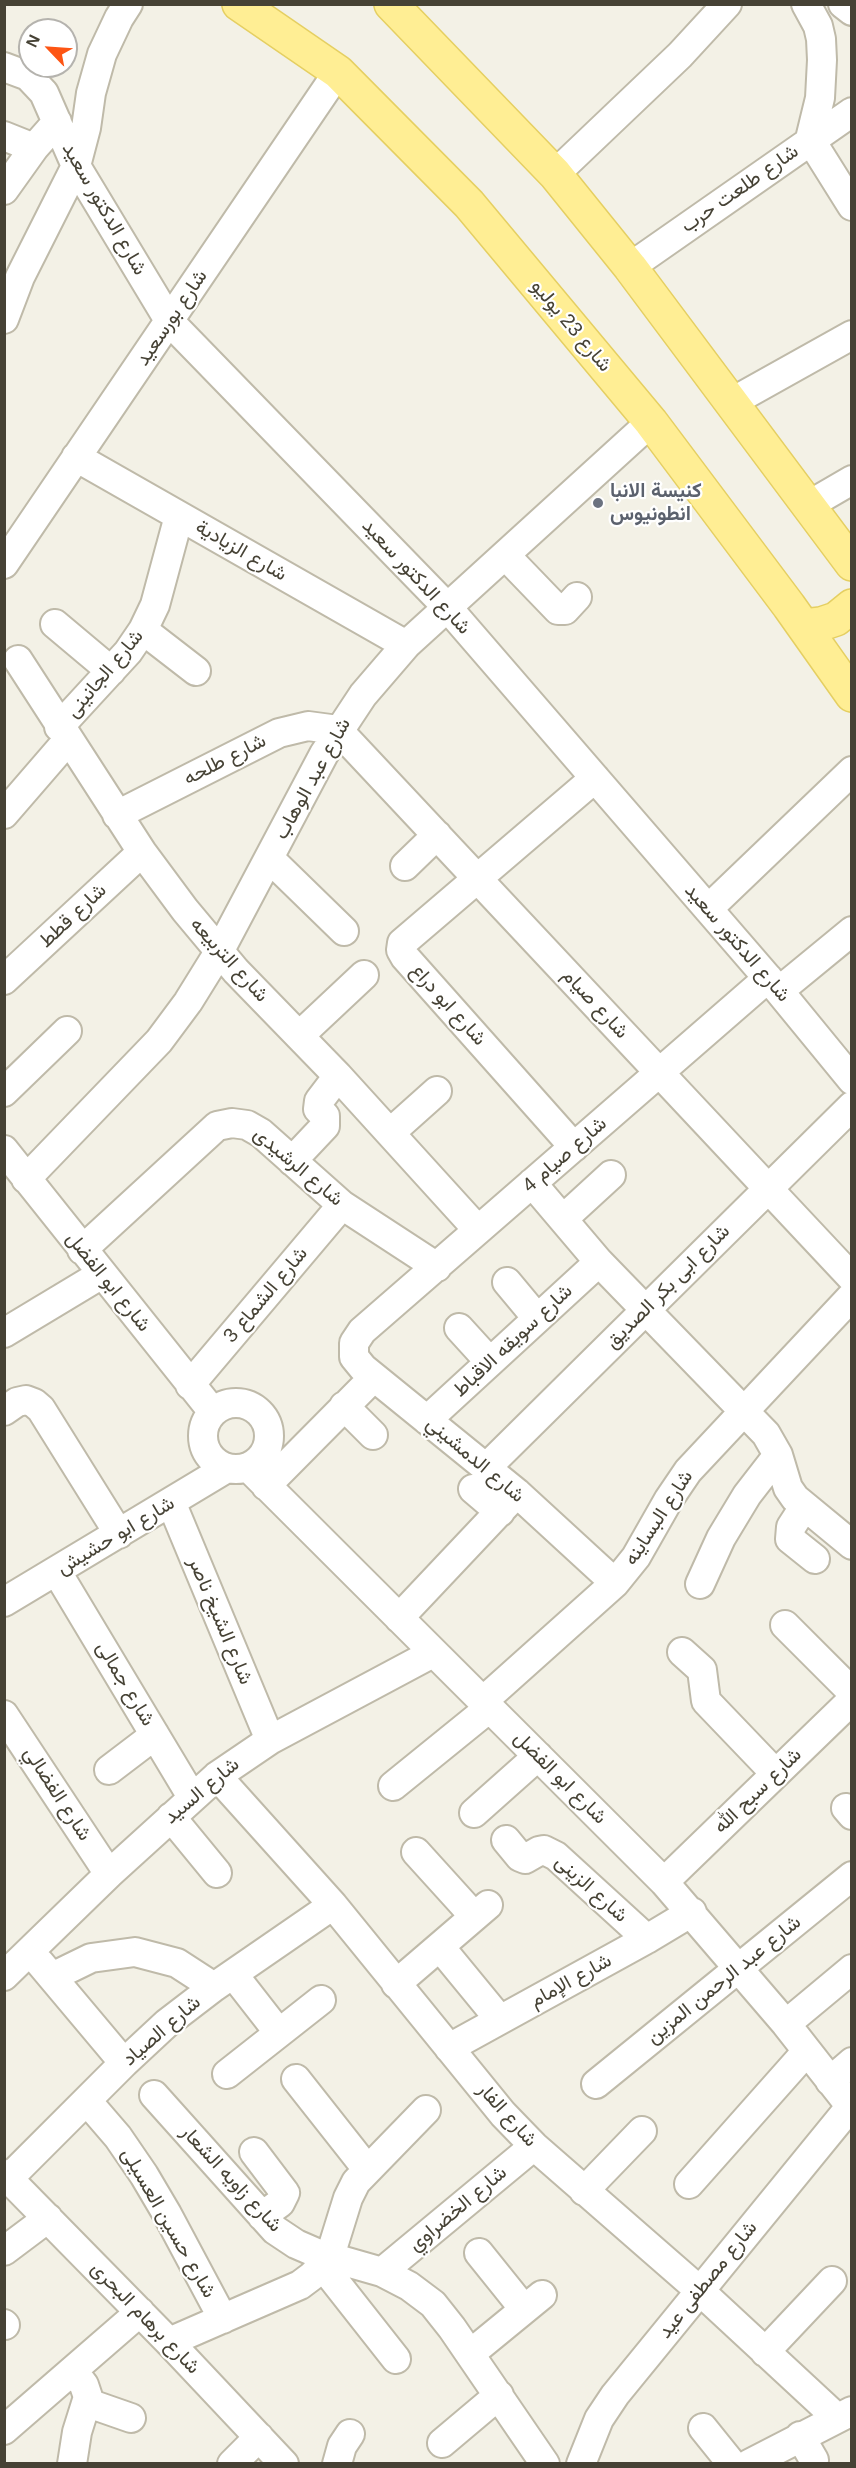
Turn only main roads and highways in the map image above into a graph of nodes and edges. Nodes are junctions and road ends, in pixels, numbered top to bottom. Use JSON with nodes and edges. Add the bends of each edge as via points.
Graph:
{"nodes":[{"id":1,"x":239,"y":4,"type":"edge"},
{"id":2,"x":391,"y":4,"type":"edge"},
{"id":3,"x":852,"y":564,"type":"edge"},
{"id":4,"x":852,"y":606,"type":"edge"},
{"id":5,"x":804,"y":626,"type":"junction"},
{"id":6,"x":852,"y":695,"type":"edge"}],
"edges":[{"from":1,"to":5,"type":"main road","name":"شارع 23 يوليو","via":[[338,72],[469,204],[651,422]]},
{"from":2,"to":3,"type":"main road","via":[[555,174],[630,267]]},
{"from":4,"to":5,"type":"main road","via":[[836,619]]},
{"from":5,"to":6,"type":"main road","name":"شارع 23 يوليو"}]}
